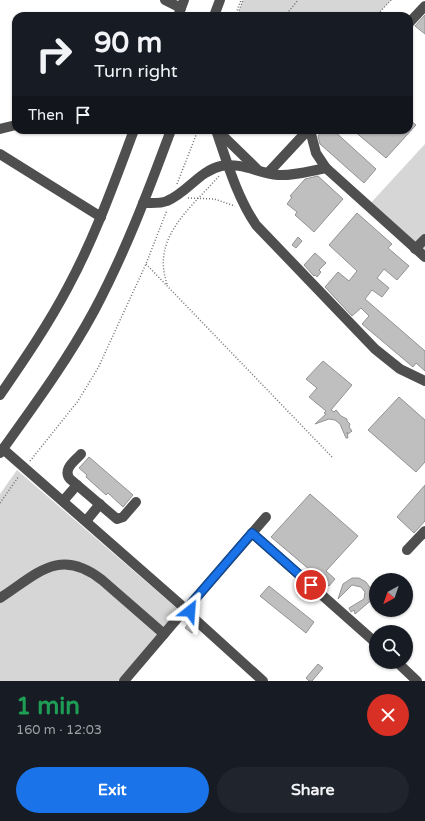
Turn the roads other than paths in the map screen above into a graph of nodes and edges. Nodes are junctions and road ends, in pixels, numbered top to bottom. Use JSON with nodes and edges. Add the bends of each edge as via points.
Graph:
{"nodes":[{"id":1,"x":165,"y":0,"type":"edge"},
{"id":2,"x":220,"y":0,"type":"edge"},
{"id":3,"x":425,"y":6,"type":"edge"},
{"id":4,"x":181,"y":8,"type":"edge"},
{"id":5,"x":216,"y":12,"type":"edge"},
{"id":6,"x":413,"y":19,"type":"edge"},
{"id":7,"x":12,"y":126,"type":"edge"},
{"id":8,"x":0,"y":129,"type":"edge"},
{"id":9,"x":132,"y":134,"type":"edge"},
{"id":10,"x":169,"y":134,"type":"edge"},
{"id":11,"x":217,"y":134,"type":"edge"},
{"id":12,"x":220,"y":134,"type":"edge"},
{"id":13,"x":305,"y":134,"type":"edge"},
{"id":14,"x":310,"y":134,"type":"edge"},
{"id":15,"x":0,"y":154,"type":"edge"},
{"id":16,"x":228,"y":166,"type":"junction"},
{"id":17,"x":326,"y":168,"type":"junction"},
{"id":18,"x":256,"y":169,"type":"junction"},
{"id":19,"x":268,"y":173,"type":"junction"},
{"id":20,"x":143,"y":203,"type":"junction"},
{"id":21,"x":101,"y":217,"type":"junction"},
{"id":22,"x":425,"y":239,"type":"edge"},
{"id":23,"x":415,"y":249,"type":"junction"},
{"id":24,"x":425,"y":257,"type":"edge"},
{"id":25,"x":425,"y":381,"type":"edge"},
{"id":26,"x":0,"y":395,"type":"edge"},
{"id":27,"x":2,"y":451,"type":"edge"},
{"id":28,"x":81,"y":454,"type":"dead end"},
{"id":29,"x":77,"y":485,"type":"junction"},
{"id":30,"x":63,"y":501,"type":"junction"},
{"id":31,"x":136,"y":502,"type":"dead end"},
{"id":32,"x":100,"y":504,"type":"junction"},
{"id":33,"x":266,"y":517,"type":"dead end"},
{"id":34,"x":86,"y":521,"type":"junction"},
{"id":35,"x":425,"y":531,"type":"edge"},
{"id":36,"x":252,"y":533,"type":"junction"},
{"id":37,"x":407,"y":550,"type":"dead end"},
{"id":38,"x":0,"y":598,"type":"edge"},
{"id":39,"x":185,"y":610,"type":"junction"},
{"id":40,"x":164,"y":634,"type":"junction"},
{"id":41,"x":369,"y":637,"type":"edge"},
{"id":42,"x":404,"y":669,"type":"edge"},
{"id":43,"x":124,"y":681,"type":"edge"},
{"id":44,"x":263,"y":681,"type":"edge"},
{"id":45,"x":418,"y":681,"type":"edge"}],
"edges":[{"from":1,"to":4,"type":"lane"},
{"from":2,"to":5,"type":"lane"},
{"from":3,"to":6,"type":"lane"},
{"from":7,"to":8,"type":"lane"},
{"from":9,"to":21,"type":"lane"},
{"from":10,"to":20,"type":"lane"},
{"from":11,"to":16,"type":"lane"},
{"from":12,"to":18,"type":"lane"},
{"from":13,"to":19,"type":"lane"},
{"from":14,"to":17,"type":"lane","via":[[316,154]]},
{"from":15,"to":21,"type":"lane"},
{"from":16,"to":18,"type":"lane"},
{"from":16,"to":20,"type":"lane","via":[[220,166],[204,174],[172,199],[160,203]]},
{"from":16,"to":25,"type":"lane","via":[[251,218],[262,231],[375,349],[400,369]]},
{"from":17,"to":19,"type":"lane","via":[[292,175]]},
{"from":17,"to":23,"type":"lane"},
{"from":18,"to":19,"type":"lane"},
{"from":20,"to":27,"type":"lane","via":[[113,273],[84,330]]},
{"from":21,"to":26,"type":"lane","via":[[49,321]]},
{"from":22,"to":23,"type":"lane"},
{"from":23,"to":24,"type":"lane"},
{"from":27,"to":30,"type":"lane"},
{"from":28,"to":29,"type":"lane","via":[[67,472],[68,477]]},
{"from":29,"to":30,"type":"lane"},
{"from":29,"to":32,"type":"lane"},
{"from":30,"to":34,"type":"lane"},
{"from":31,"to":32,"type":"lane","via":[[119,519]]},
{"from":32,"to":34,"type":"lane"},
{"from":33,"to":36,"type":"lane"},
{"from":34,"to":39,"type":"lane"},
{"from":35,"to":37,"type":"lane"},
{"from":36,"to":39,"type":"lane"},
{"from":36,"to":41,"type":"lane"},
{"from":38,"to":40,"type":"lane","via":[[39,570],[58,565],[77,566],[95,574]]},
{"from":39,"to":40,"type":"lane"},
{"from":39,"to":44,"type":"lane"},
{"from":40,"to":43,"type":"lane"},
{"from":42,"to":45,"type":"lane"}]}
